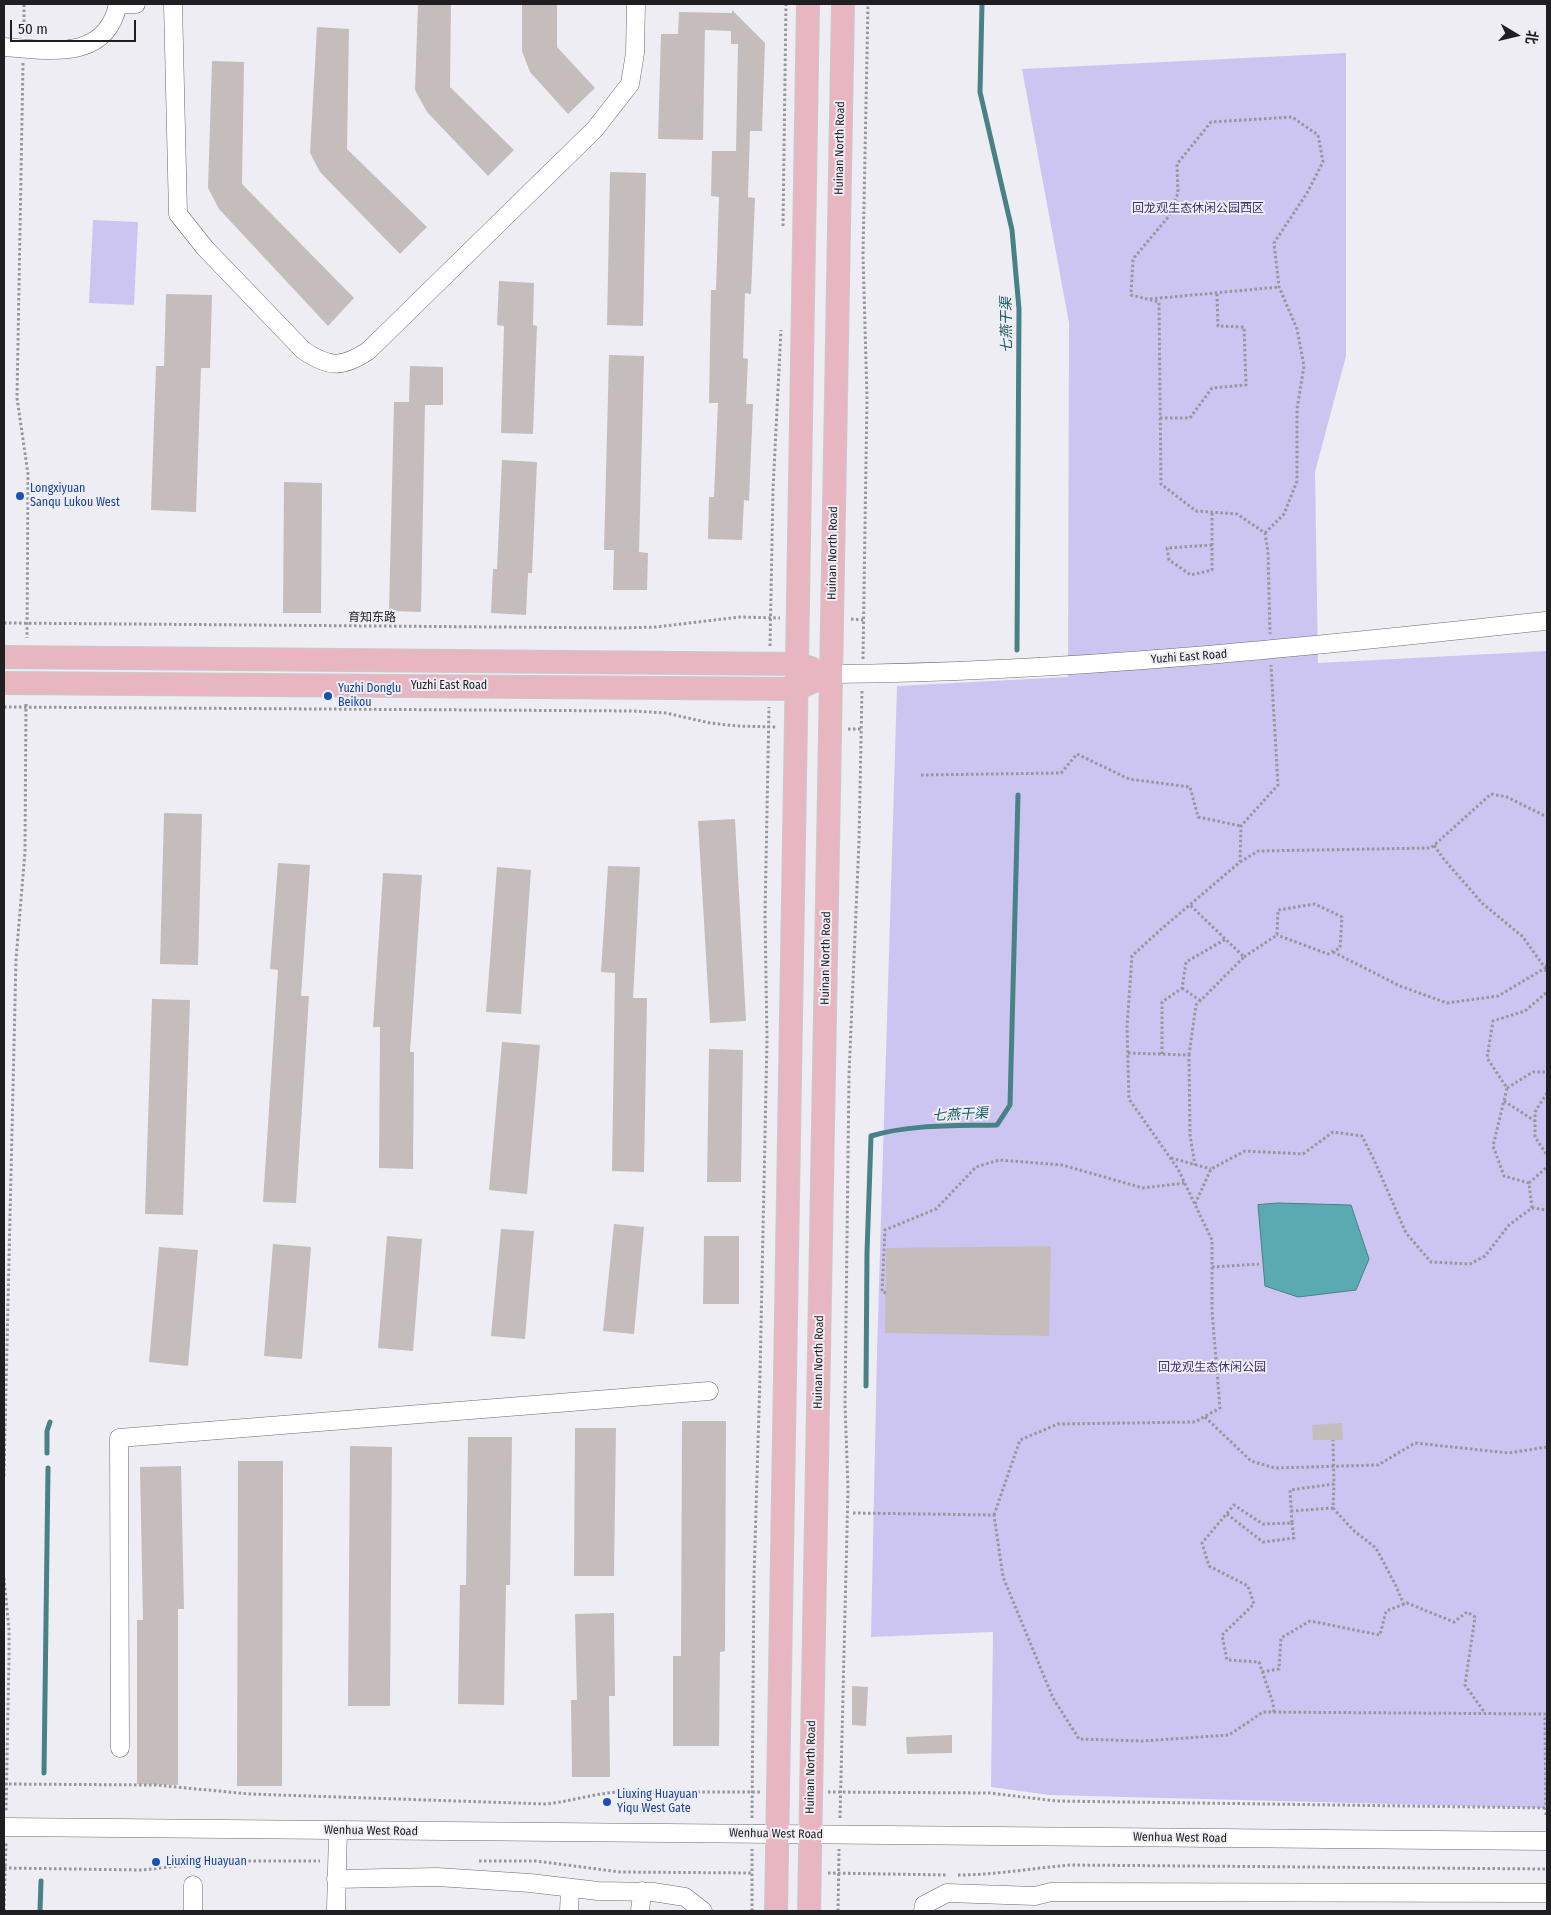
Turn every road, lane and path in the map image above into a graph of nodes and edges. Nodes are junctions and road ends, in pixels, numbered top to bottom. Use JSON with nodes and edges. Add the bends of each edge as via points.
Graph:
{"nodes":[{"id":1,"x":118,"y":4,"type":"edge"},
{"id":2,"x":136,"y":4,"type":"edge"},
{"id":3,"x":173,"y":4,"type":"edge"},
{"id":4,"x":636,"y":4,"type":"edge"},
{"id":5,"x":786,"y":4,"type":"edge"},
{"id":6,"x":808,"y":4,"type":"edge"},
{"id":7,"x":843,"y":4,"type":"edge"},
{"id":8,"x":868,"y":4,"type":"edge"},
{"id":9,"x":4,"y":47,"type":"edge"},
{"id":10,"x":23,"y":62,"type":"dead end"},
{"id":11,"x":783,"y":231,"type":"dead end"},
{"id":12,"x":1279,"y":287,"type":"junction"},
{"id":13,"x":1217,"y":294,"type":"junction"},
{"id":14,"x":1147,"y":299,"type":"junction"},
{"id":15,"x":781,"y":329,"type":"dead end"},
{"id":16,"x":1160,"y":418,"type":"junction"},
{"id":17,"x":1212,"y":513,"type":"junction"},
{"id":18,"x":1265,"y":533,"type":"junction"},
{"id":19,"x":1212,"y":545,"type":"junction"},
{"id":20,"x":27,"y":610,"type":"dead end"},
{"id":21,"x":771,"y":610,"type":"dead end"},
{"id":22,"x":864,"y":612,"type":"dead end"},
{"id":23,"x":740,"y":617,"type":"dead end"},
{"id":24,"x":1545,"y":621,"type":"dead end"},
{"id":25,"x":4,"y":624,"type":"edge"},
{"id":26,"x":1270,"y":651,"type":"junction"},
{"id":27,"x":4,"y":657,"type":"edge"},
{"id":28,"x":797,"y":664,"type":"junction"},
{"id":29,"x":831,"y":674,"type":"junction"},
{"id":30,"x":4,"y":683,"type":"edge"},
{"id":31,"x":796,"y":689,"type":"junction"},
{"id":32,"x":4,"y":707,"type":"edge"},
{"id":33,"x":26,"y":723,"type":"dead end"},
{"id":34,"x":737,"y":726,"type":"dead end"},
{"id":35,"x":768,"y":734,"type":"dead end"},
{"id":36,"x":861,"y":735,"type":"dead end"},
{"id":37,"x":921,"y":775,"type":"dead end"},
{"id":38,"x":1547,"y":816,"type":"edge"},
{"id":39,"x":1241,"y":826,"type":"junction"},
{"id":40,"x":1434,"y":846,"type":"junction"},
{"id":41,"x":1240,"y":862,"type":"junction"},
{"id":42,"x":1190,"y":905,"type":"junction"},
{"id":43,"x":1277,"y":935,"type":"junction"},
{"id":44,"x":1226,"y":939,"type":"junction"},
{"id":45,"x":1333,"y":952,"type":"junction"},
{"id":46,"x":1244,"y":957,"type":"junction"},
{"id":47,"x":1546,"y":967,"type":"edge"},
{"id":48,"x":1547,"y":974,"type":"edge"},
{"id":49,"x":1182,"y":988,"type":"junction"},
{"id":50,"x":1547,"y":992,"type":"edge"},
{"id":51,"x":1201,"y":1001,"type":"junction"},
{"id":52,"x":1128,"y":1053,"type":"junction"},
{"id":53,"x":1162,"y":1054,"type":"junction"},
{"id":54,"x":1189,"y":1055,"type":"junction"},
{"id":55,"x":1547,"y":1072,"type":"edge"},
{"id":56,"x":1507,"y":1088,"type":"junction"},
{"id":57,"x":1547,"y":1093,"type":"edge"},
{"id":58,"x":1504,"y":1101,"type":"junction"},
{"id":59,"x":1535,"y":1120,"type":"junction"},
{"id":60,"x":1547,"y":1155,"type":"edge"},
{"id":61,"x":1170,"y":1158,"type":"junction"},
{"id":62,"x":1195,"y":1165,"type":"junction"},
{"id":63,"x":1547,"y":1167,"type":"edge"},
{"id":64,"x":1211,"y":1169,"type":"junction"},
{"id":65,"x":1185,"y":1183,"type":"junction"},
{"id":66,"x":1529,"y":1183,"type":"junction"},
{"id":67,"x":1195,"y":1204,"type":"junction"},
{"id":68,"x":1532,"y":1208,"type":"junction"},
{"id":69,"x":1547,"y":1210,"type":"edge"},
{"id":70,"x":1259,"y":1264,"type":"dead end"},
{"id":71,"x":1212,"y":1267,"type":"junction"},
{"id":72,"x":886,"y":1293,"type":"dead end"},
{"id":73,"x":709,"y":1391,"type":"dead end"},
{"id":74,"x":1204,"y":1417,"type":"junction"},
{"id":75,"x":1333,"y":1440,"type":"dead end"},
{"id":76,"x":1547,"y":1447,"type":"edge"},
{"id":77,"x":1334,"y":1466,"type":"junction"},
{"id":78,"x":4,"y":1476,"type":"edge"},
{"id":79,"x":1334,"y":1484,"type":"junction"},
{"id":80,"x":1333,"y":1508,"type":"junction"},
{"id":81,"x":1291,"y":1510,"type":"junction"},
{"id":82,"x":852,"y":1513,"type":"dead end"},
{"id":83,"x":1227,"y":1514,"type":"junction"},
{"id":84,"x":994,"y":1515,"type":"junction"},
{"id":85,"x":1292,"y":1523,"type":"junction"},
{"id":86,"x":4,"y":1578,"type":"edge"},
{"id":87,"x":1404,"y":1604,"type":"junction"},
{"id":88,"x":1262,"y":1672,"type":"junction"},
{"id":89,"x":1274,"y":1712,"type":"junction"},
{"id":90,"x":1486,"y":1714,"type":"junction"},
{"id":91,"x":1546,"y":1714,"type":"edge"},
{"id":92,"x":120,"y":1748,"type":"dead end"},
{"id":93,"x":7,"y":1777,"type":"dead end"},
{"id":94,"x":752,"y":1778,"type":"dead end"},
{"id":95,"x":841,"y":1780,"type":"dead end"},
{"id":96,"x":4,"y":1784,"type":"edge"},
{"id":97,"x":731,"y":1792,"type":"dead end"},
{"id":98,"x":866,"y":1792,"type":"dead end"},
{"id":99,"x":1546,"y":1808,"type":"edge"},
{"id":100,"x":1546,"y":1817,"type":"dead end"},
{"id":101,"x":4,"y":1827,"type":"edge"},
{"id":102,"x":338,"y":1830,"type":"junction"},
{"id":103,"x":777,"y":1834,"type":"junction"},
{"id":104,"x":810,"y":1834,"type":"junction"},
{"id":105,"x":1547,"y":1841,"type":"edge"},
{"id":106,"x":4,"y":1868,"type":"edge"},
{"id":107,"x":28,"y":1868,"type":"dead end"},
{"id":108,"x":1547,"y":1869,"type":"edge"},
{"id":109,"x":864,"y":1874,"type":"dead end"},
{"id":110,"x":5,"y":1876,"type":"edge"},
{"id":111,"x":336,"y":1879,"type":"junction"},
{"id":112,"x":194,"y":1885,"type":"dead end"},
{"id":113,"x":752,"y":1885,"type":"dead end"},
{"id":114,"x":839,"y":1886,"type":"dead end"},
{"id":115,"x":570,"y":1888,"type":"junction"},
{"id":116,"x":642,"y":1892,"type":"junction"},
{"id":117,"x":1547,"y":1893,"type":"edge"},
{"id":118,"x":4,"y":1911,"type":"edge"},
{"id":119,"x":193,"y":1911,"type":"edge"},
{"id":120,"x":336,"y":1911,"type":"edge"},
{"id":121,"x":569,"y":1911,"type":"edge"},
{"id":122,"x":640,"y":1911,"type":"edge"},
{"id":123,"x":704,"y":1911,"type":"edge"},
{"id":124,"x":752,"y":1911,"type":"edge"},
{"id":125,"x":776,"y":1911,"type":"edge"},
{"id":126,"x":808,"y":1911,"type":"edge"},
{"id":127,"x":838,"y":1911,"type":"edge"},
{"id":128,"x":924,"y":1911,"type":"edge"}],
"edges":[{"from":1,"to":2,"type":"street"},
{"from":1,"to":9,"type":"street","via":[[109,28],[88,44],[66,50]]},
{"from":3,"to":4,"type":"street","via":[[178,214],[204,248],[304,350],[331,365],[352,361],[368,351],[594,129],[630,84],[635,53]]},
{"from":5,"to":11,"type":"path"},
{"from":6,"to":28,"type":"main road"},
{"from":7,"to":29,"type":"main road","name":"Huinan North Road"},
{"from":8,"to":22,"type":"path","via":[[863,255],[867,398]]},
{"from":10,"to":20,"type":"path","via":[[17,398],[28,474]]},
{"from":12,"to":13,"type":"path"},
{"from":12,"to":14,"type":"path","via":[[1274,243],[1323,162],[1318,135],[1292,117],[1210,122],[1177,164],[1178,193],[1169,216],[1133,259],[1132,295]]},
{"from":12,"to":18,"type":"path","via":[[1297,329],[1304,366],[1297,409],[1297,481],[1284,514]]},
{"from":13,"to":14,"type":"path"},
{"from":13,"to":16,"type":"path","via":[[1218,326],[1244,327],[1246,385],[1212,388],[1190,418]]},
{"from":14,"to":16,"type":"path","via":[[1159,302]]},
{"from":15,"to":21,"type":"path"},
{"from":16,"to":17,"type":"path","via":[[1161,484],[1196,511]]},
{"from":17,"to":18,"type":"path","via":[[1237,514]]},
{"from":17,"to":19,"type":"path"},
{"from":18,"to":26,"type":"path"},
{"from":19,"to":19,"type":"path","via":[[1212,570],[1191,575],[1169,560],[1167,548]]},
{"from":23,"to":25,"type":"path","name":"育知东路","via":[[620,628]]},
{"from":24,"to":26,"type":"street","name":"Yuzhi East Road"},
{"from":26,"to":29,"type":"street","name":"Yuzhi East Road","via":[[962,672]]},
{"from":26,"to":39,"type":"path","via":[[1278,785]]},
{"from":27,"to":28,"type":"main road","name":"Yuzhi East Road"},
{"from":28,"to":29,"type":"main road","name":"Yuzhi East Road"},
{"from":28,"to":31,"type":"main road"},
{"from":29,"to":31,"type":"main road","name":"Yuzhi East Road"},
{"from":29,"to":104,"type":"main road","name":"Huinan North Road"},
{"from":30,"to":31,"type":"main road","name":"Yuzhi East Road"},
{"from":31,"to":103,"type":"main road"},
{"from":32,"to":34,"type":"path","via":[[634,711],[666,713]]},
{"from":33,"to":78,"type":"path","via":[[25,852],[16,959]]},
{"from":35,"to":94,"type":"path","via":[[766,1065]]},
{"from":36,"to":95,"type":"path","via":[[849,1075],[848,1498]]},
{"from":37,"to":39,"type":"path","via":[[1061,773],[1077,754],[1129,779],[1190,788],[1198,817]]},
{"from":38,"to":40,"type":"path","via":[[1507,796],[1491,794]]},
{"from":39,"to":41,"type":"path"},
{"from":40,"to":41,"type":"path","via":[[1258,850]]},
{"from":40,"to":47,"type":"path","via":[[1482,903],[1523,937]]},
{"from":41,"to":42,"type":"path"},
{"from":42,"to":44,"type":"path"},
{"from":42,"to":52,"type":"path","via":[[1132,956]]},
{"from":43,"to":45,"type":"path","via":[[1328,954]]},
{"from":43,"to":45,"type":"path","via":[[1278,910],[1315,904],[1342,917],[1340,948]]},
{"from":43,"to":46,"type":"path"},
{"from":44,"to":46,"type":"path"},
{"from":44,"to":49,"type":"path","via":[[1186,962]]},
{"from":45,"to":47,"type":"path","via":[[1400,986],[1447,1004],[1498,996]]},
{"from":46,"to":51,"type":"path"},
{"from":47,"to":48,"type":"path"},
{"from":49,"to":51,"type":"path"},
{"from":49,"to":53,"type":"path","via":[[1162,1002]]},
{"from":50,"to":56,"type":"path","via":[[1525,1011],[1493,1020],[1487,1058]]},
{"from":51,"to":54,"type":"path","via":[[1196,1005]]},
{"from":52,"to":53,"type":"path"},
{"from":52,"to":61,"type":"path","via":[[1129,1098]]},
{"from":53,"to":54,"type":"path"},
{"from":54,"to":62,"type":"path","via":[[1190,1135]]},
{"from":55,"to":56,"type":"path","via":[[1533,1072]]},
{"from":56,"to":58,"type":"path"},
{"from":57,"to":59,"type":"path","via":[[1535,1112]]},
{"from":58,"to":59,"type":"path"},
{"from":58,"to":66,"type":"path","via":[[1492,1146],[1504,1176]]},
{"from":59,"to":60,"type":"path","via":[[1535,1137]]},
{"from":61,"to":62,"type":"path"},
{"from":61,"to":65,"type":"path"},
{"from":62,"to":64,"type":"path"},
{"from":63,"to":66,"type":"path"},
{"from":64,"to":67,"type":"path"},
{"from":64,"to":68,"type":"path","via":[[1245,1151],[1303,1154],[1333,1132],[1362,1136],[1406,1233],[1431,1262],[1470,1264],[1485,1256],[1509,1225]]},
{"from":65,"to":67,"type":"path"},
{"from":65,"to":72,"type":"path","via":[[1143,1188],[1062,1164],[1000,1160],[976,1167],[936,1209],[885,1230],[882,1292]]},
{"from":66,"to":68,"type":"path"},
{"from":67,"to":71,"type":"path","via":[[1212,1240]]},
{"from":68,"to":69,"type":"path"},
{"from":70,"to":71,"type":"path"},
{"from":71,"to":74,"type":"path","via":[[1220,1408]]},
{"from":73,"to":92,"type":"street","via":[[119,1438]]},
{"from":74,"to":77,"type":"path","via":[[1251,1461],[1275,1468]]},
{"from":74,"to":84,"type":"path","via":[[1195,1422],[1058,1424],[1020,1440]]},
{"from":75,"to":77,"type":"path"},
{"from":76,"to":77,"type":"path","via":[[1509,1454],[1415,1443],[1378,1465]]},
{"from":77,"to":79,"type":"path"},
{"from":79,"to":80,"type":"path"},
{"from":79,"to":81,"type":"path","via":[[1290,1490]]},
{"from":80,"to":81,"type":"path"},
{"from":80,"to":87,"type":"path","via":[[1376,1548]]},
{"from":81,"to":85,"type":"path"},
{"from":82,"to":84,"type":"path"},
{"from":83,"to":85,"type":"path","via":[[1234,1505],[1263,1524]]},
{"from":83,"to":85,"type":"path","via":[[1263,1542],[1294,1538]]},
{"from":83,"to":88,"type":"path","via":[[1202,1544],[1209,1566],[1248,1586],[1254,1604],[1222,1635],[1227,1660],[1259,1662]]},
{"from":84,"to":89,"type":"path","via":[[1003,1577],[1053,1698],[1079,1739],[1142,1741],[1229,1735],[1263,1712]]},
{"from":86,"to":93,"type":"path","via":[[9,1630]]},
{"from":87,"to":88,"type":"path","via":[[1386,1611],[1380,1635],[1310,1621],[1282,1638],[1279,1669]]},
{"from":87,"to":90,"type":"path","via":[[1454,1622],[1467,1612],[1475,1617],[1465,1685]]},
{"from":88,"to":89,"type":"path"},
{"from":89,"to":90,"type":"path"},
{"from":90,"to":91,"type":"path"},
{"from":91,"to":99,"type":"path"},
{"from":96,"to":97,"type":"path","via":[[155,1785],[250,1794],[545,1804],[612,1792]]},
{"from":98,"to":99,"type":"path","via":[[990,1793],[1066,1801]]},
{"from":99,"to":100,"type":"path"},
{"from":101,"to":102,"type":"street","name":"Wenhua West Road"},
{"from":102,"to":103,"type":"street","name":"Wenhua West Road"},
{"from":102,"to":111,"type":"street"},
{"from":103,"to":104,"type":"street","name":"Wenhua West Road"},
{"from":103,"to":125,"type":"main road"},
{"from":104,"to":105,"type":"street","name":"Wenhua West Road"},
{"from":104,"to":126,"type":"main road","name":"Huinan North Road"},
{"from":106,"to":107,"type":"path"},
{"from":108,"to":109,"type":"path","via":[[1070,1865],[981,1874]]},
{"from":110,"to":118,"type":"path"},
{"from":111,"to":115,"type":"street","via":[[437,1877]]},
{"from":111,"to":120,"type":"street"},
{"from":112,"to":119,"type":"street"},
{"from":113,"to":124,"type":"path"},
{"from":114,"to":127,"type":"path"},
{"from":115,"to":116,"type":"street"},
{"from":115,"to":121,"type":"street"},
{"from":116,"to":122,"type":"street"},
{"from":116,"to":123,"type":"street","via":[[686,1897]]},
{"from":117,"to":128,"type":"street","via":[[947,1894],[924,1905]]}]}
